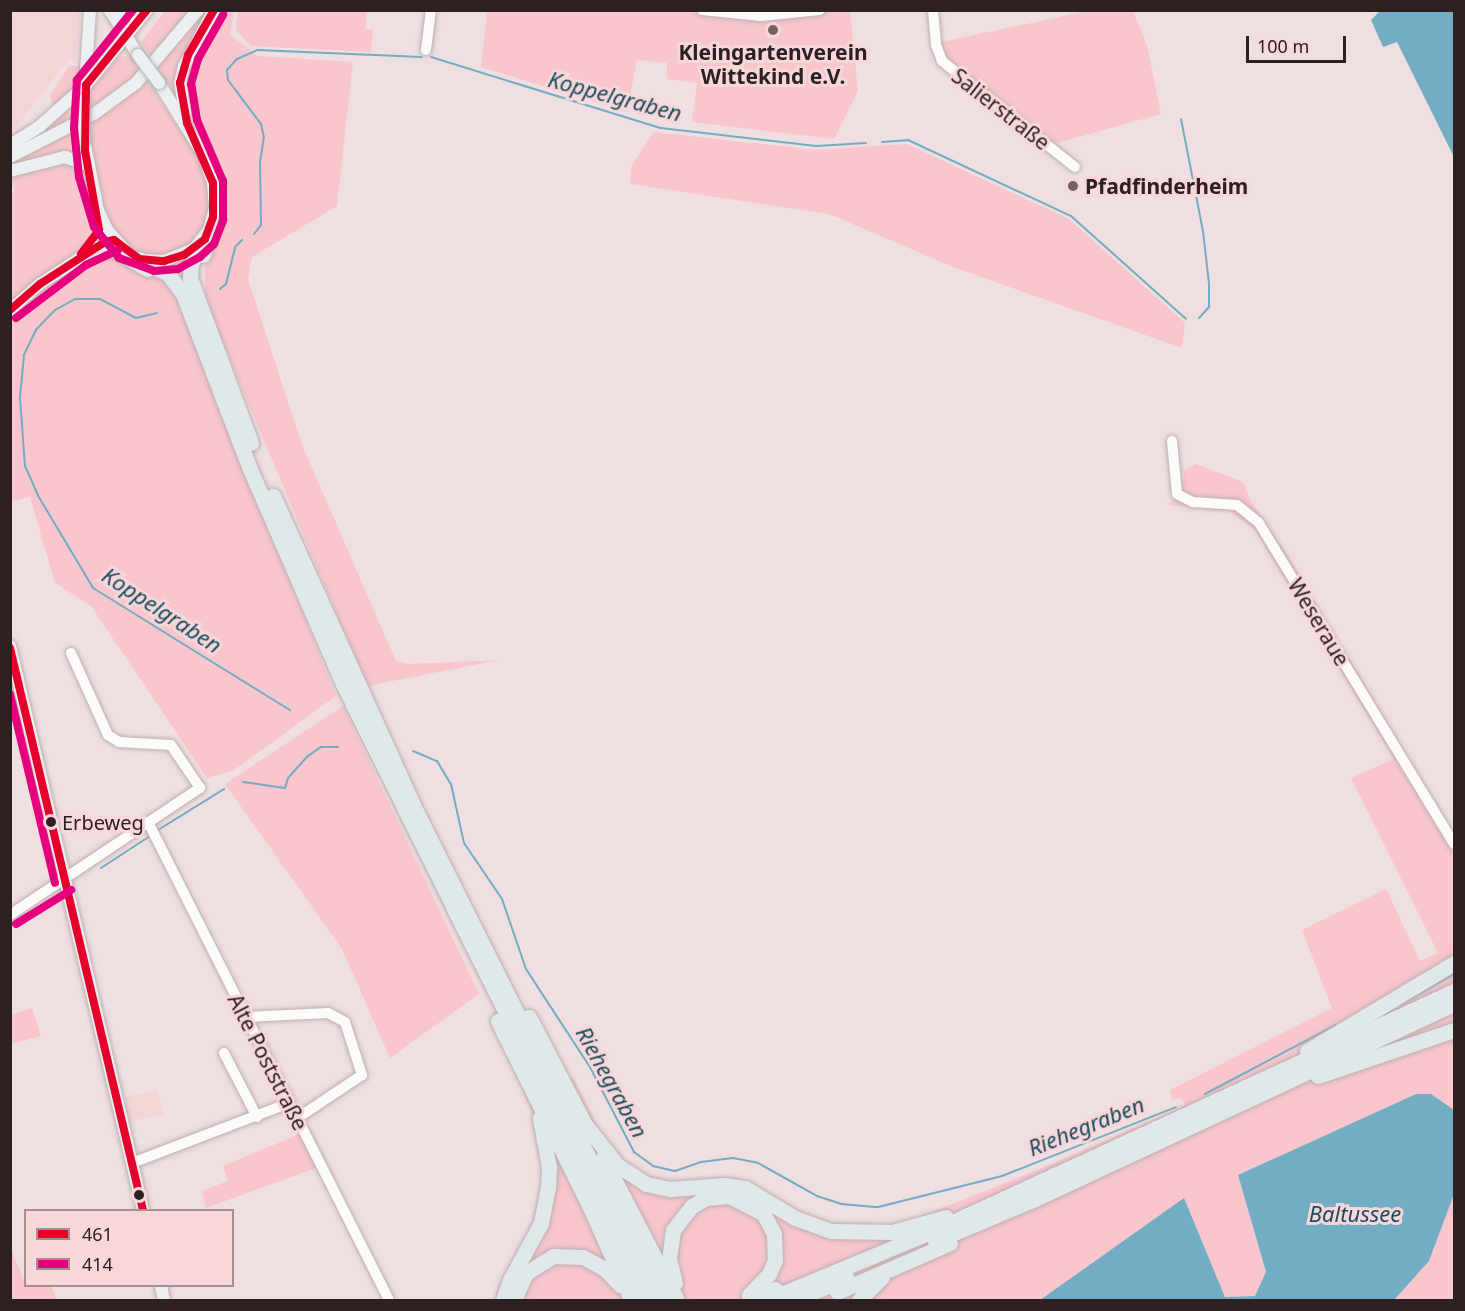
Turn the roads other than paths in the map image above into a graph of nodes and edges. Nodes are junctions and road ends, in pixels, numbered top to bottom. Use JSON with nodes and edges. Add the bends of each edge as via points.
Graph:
{"nodes":[{"id":1,"x":90,"y":10,"type":"edge"},
{"id":2,"x":146,"y":10,"type":"edge"},
{"id":3,"x":198,"y":10,"type":"edge"},
{"id":4,"x":214,"y":10,"type":"edge"},
{"id":5,"x":430,"y":10,"type":"edge"},
{"id":6,"x":702,"y":10,"type":"edge"},
{"id":7,"x":820,"y":10,"type":"edge"},
{"id":8,"x":933,"y":10,"type":"edge"},
{"id":9,"x":110,"y":11,"type":"edge"},
{"id":10,"x":733,"y":13,"type":"edge"},
{"id":11,"x":126,"y":37,"type":"junction"},
{"id":12,"x":426,"y":50,"type":"dead end"},
{"id":13,"x":86,"y":85,"type":"junction"},
{"id":14,"x":189,"y":126,"type":"junction"},
{"id":15,"x":10,"y":145,"type":"edge"},
{"id":16,"x":10,"y":158,"type":"edge"},
{"id":17,"x":1075,"y":167,"type":"dead end"},
{"id":18,"x":88,"y":170,"type":"junction"},
{"id":19,"x":10,"y":171,"type":"edge"},
{"id":20,"x":98,"y":210,"type":"junction"},
{"id":21,"x":211,"y":226,"type":"junction"},
{"id":22,"x":114,"y":240,"type":"junction"},
{"id":23,"x":201,"y":244,"type":"junction"},
{"id":24,"x":85,"y":253,"type":"junction"},
{"id":25,"x":139,"y":259,"type":"junction"},
{"id":26,"x":177,"y":284,"type":"junction"},
{"id":27,"x":199,"y":303,"type":"junction"},
{"id":28,"x":10,"y":310,"type":"edge"},
{"id":29,"x":1172,"y":441,"type":"dead end"},
{"id":30,"x":10,"y":646,"type":"edge"},
{"id":31,"x":71,"y":652,"type":"dead end"},
{"id":32,"x":148,"y":822,"type":"junction"},
{"id":33,"x":1455,"y":844,"type":"edge"},
{"id":34,"x":65,"y":881,"type":"junction"},
{"id":35,"x":451,"y":904,"type":"junction"},
{"id":36,"x":10,"y":915,"type":"edge"},
{"id":37,"x":1455,"y":963,"type":"edge"},
{"id":38,"x":498,"y":973,"type":"junction"},
{"id":39,"x":1455,"y":991,"type":"edge"},
{"id":40,"x":1455,"y":1004,"type":"edge"},
{"id":41,"x":246,"y":1017,"type":"junction"},
{"id":42,"x":1455,"y":1030,"type":"edge"},
{"id":43,"x":224,"y":1053,"type":"dead end"},
{"id":44,"x":1269,"y":1083,"type":"junction"},
{"id":45,"x":530,"y":1086,"type":"junction"},
{"id":46,"x":289,"y":1103,"type":"junction"},
{"id":47,"x":257,"y":1117,"type":"junction"},
{"id":48,"x":296,"y":1119,"type":"junction"},
{"id":49,"x":1176,"y":1125,"type":"junction"},
{"id":50,"x":587,"y":1127,"type":"junction"},
{"id":51,"x":132,"y":1163,"type":"junction"},
{"id":52,"x":1071,"y":1167,"type":"junction"},
{"id":53,"x":1035,"y":1199,"type":"junction"},
{"id":54,"x":143,"y":1209,"type":"edge"},
{"id":55,"x":949,"y":1216,"type":"junction"},
{"id":56,"x":897,"y":1267,"type":"junction"},
{"id":57,"x":630,"y":1298,"type":"edge"},
{"id":58,"x":389,"y":1300,"type":"edge"},
{"id":59,"x":503,"y":1300,"type":"edge"},
{"id":60,"x":514,"y":1300,"type":"edge"},
{"id":61,"x":648,"y":1300,"type":"edge"},
{"id":62,"x":660,"y":1300,"type":"edge"},
{"id":63,"x":679,"y":1300,"type":"edge"},
{"id":64,"x":740,"y":1300,"type":"edge"},
{"id":65,"x":748,"y":1300,"type":"edge"},
{"id":66,"x":767,"y":1300,"type":"edge"},
{"id":67,"x":794,"y":1300,"type":"edge"},
{"id":68,"x":818,"y":1300,"type":"edge"},
{"id":69,"x":859,"y":1300,"type":"edge"}],
"edges":[{"from":1,"to":13,"type":"main road"},
{"from":2,"to":9,"type":"main road","via":[[127,15]]},
{"from":2,"to":11,"type":"main road"},
{"from":3,"to":16,"type":"main road","via":[[136,83],[94,114]]},
{"from":4,"to":14,"type":"main road","via":[[181,74]]},
{"from":5,"to":12,"type":"street"},
{"from":6,"to":10,"type":"street"},
{"from":7,"to":10,"type":"street"},
{"from":8,"to":17,"type":"street","name":"Salierstraße","via":[[936,45],[942,61]]},
{"from":9,"to":11,"type":"main road"},
{"from":11,"to":13,"type":"main road"},
{"from":11,"to":14,"type":"main road","bridge":true},
{"from":13,"to":15,"type":"main road","via":[[40,126]]},
{"from":13,"to":18,"type":"main road","bridge":true,"via":[[84,140]]},
{"from":14,"to":21,"type":"main road","via":[[213,183]]},
{"from":18,"to":19,"type":"main road","via":[[65,157]]},
{"from":18,"to":20,"type":"main road"},
{"from":20,"to":22,"type":"main road"},
{"from":20,"to":24,"type":"main road","via":[[98,235]]},
{"from":21,"to":23,"type":"main road"},
{"from":21,"to":27,"type":"highway","via":[[198,271]]},
{"from":22,"to":24,"type":"main road"},
{"from":22,"to":25,"type":"main road"},
{"from":23,"to":25,"type":"main road","via":[[175,259]]},
{"from":23,"to":27,"type":"highway","via":[[190,271]]},
{"from":24,"to":26,"type":"highway","via":[[114,249]]},
{"from":24,"to":28,"type":"main road"},
{"from":25,"to":26,"type":"highway","via":[[162,270]]},
{"from":26,"to":35,"type":"highway","via":[[296,578]]},
{"from":27,"to":38,"type":"highway","via":[[260,466],[334,636]]},
{"from":29,"to":33,"type":"street","name":"Weseraue","via":[[1177,494],[1193,502],[1237,505],[1258,523]]},
{"from":30,"to":34,"type":"main road"},
{"from":31,"to":32,"type":"street","via":[[108,735],[119,742],[171,745],[200,788]]},
{"from":32,"to":34,"type":"street"},
{"from":32,"to":41,"type":"street","name":"Alte Poststraße"},
{"from":34,"to":36,"type":"street"},
{"from":34,"to":51,"type":"main road"},
{"from":35,"to":45,"type":"highway","via":[[472,967]]},
{"from":35,"to":61,"type":"highway"},
{"from":37,"to":44,"type":"highway"},
{"from":38,"to":50,"type":"highway","via":[[541,1035]]},
{"from":38,"to":62,"type":"highway"},
{"from":39,"to":44,"type":"highway"},
{"from":40,"to":44,"type":"highway"},
{"from":41,"to":46,"type":"street","name":"Alte Poststraße"},
{"from":41,"to":48,"type":"street","via":[[328,1013],[345,1022],[362,1075]]},
{"from":42,"to":44,"type":"highway"},
{"from":43,"to":47,"type":"street"},
{"from":44,"to":49,"type":"highway"},
{"from":45,"to":57,"type":"highway"},
{"from":45,"to":59,"type":"highway","via":[[546,1146],[548,1188],[541,1223]]},
{"from":46,"to":47,"type":"street"},
{"from":46,"to":48,"type":"street","name":"Alte Poststraße"},
{"from":47,"to":51,"type":"street"},
{"from":48,"to":58,"type":"street","name":"Alte Poststraße"},
{"from":49,"to":52,"type":"highway"},
{"from":49,"to":53,"type":"highway"},
{"from":50,"to":55,"type":"highway","via":[[617,1165],[646,1184],[670,1189],[726,1185],[745,1188],[795,1218],[831,1232],[892,1232]]},
{"from":50,"to":63,"type":"highway"},
{"from":51,"to":54,"type":"main road"},
{"from":52,"to":55,"type":"highway"},
{"from":52,"to":66,"type":"highway"},
{"from":53,"to":56,"type":"highway","via":[[998,1221]]},
{"from":53,"to":67,"type":"highway"},
{"from":55,"to":65,"type":"highway"},
{"from":56,"to":68,"type":"highway"},
{"from":56,"to":69,"type":"highway"},
{"from":57,"to":60,"type":"highway","via":[[596,1263],[567,1254],[553,1256],[532,1268],[519,1284]]},
{"from":63,"to":64,"type":"highway","via":[[669,1259],[673,1230],[692,1206],[720,1196],[751,1204],[763,1213],[774,1234],[775,1260],[769,1274],[759,1287]]}]}
